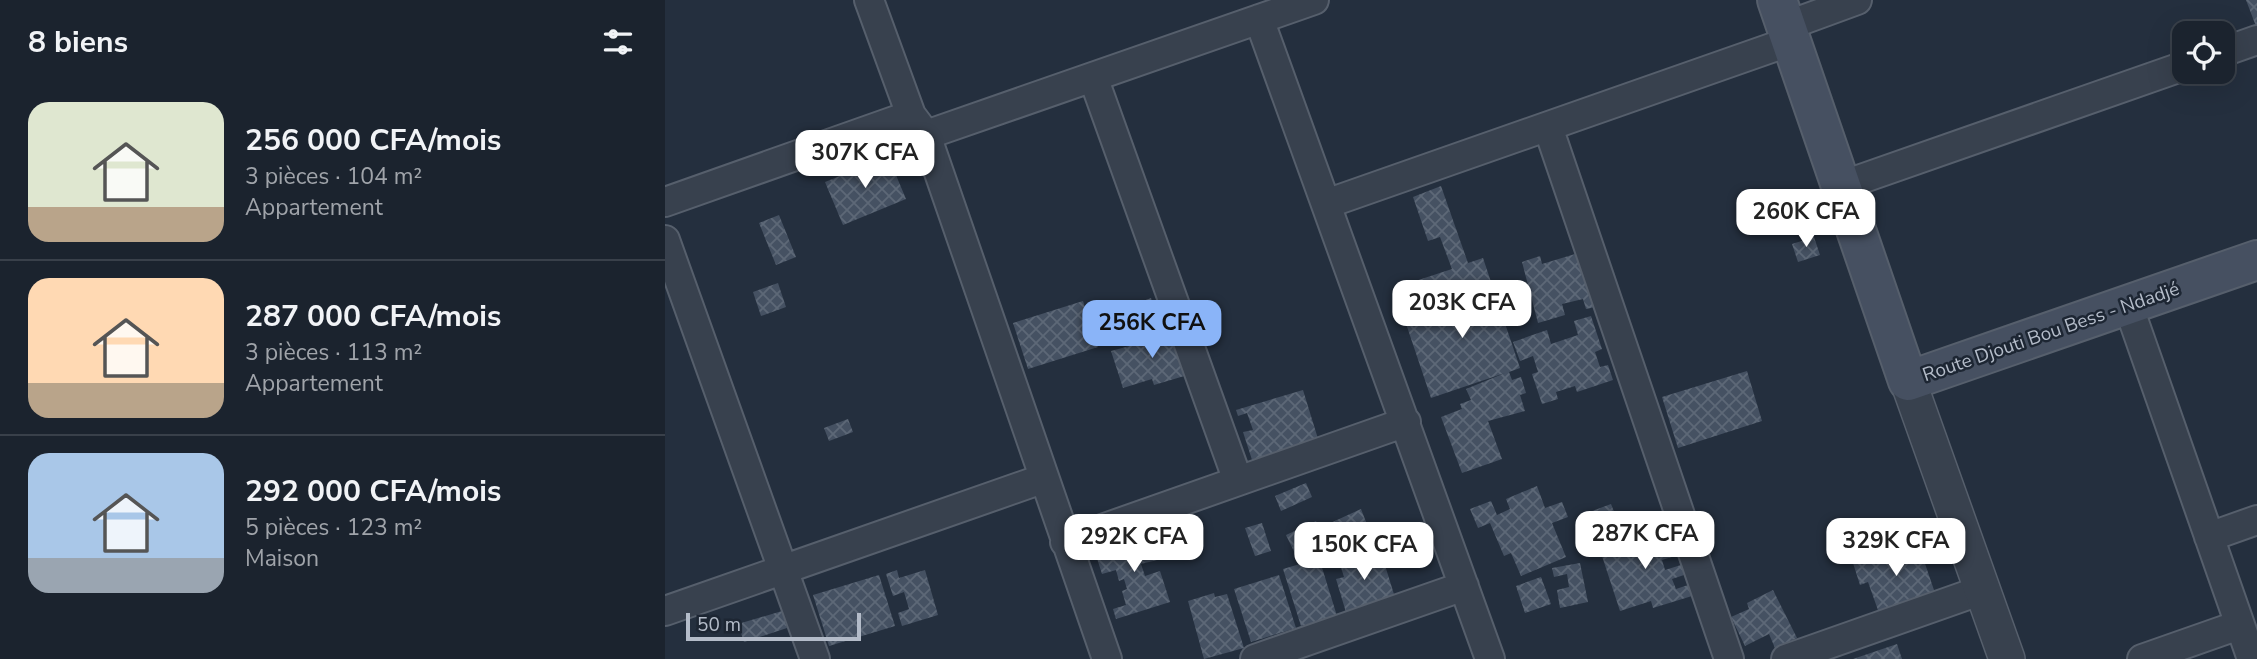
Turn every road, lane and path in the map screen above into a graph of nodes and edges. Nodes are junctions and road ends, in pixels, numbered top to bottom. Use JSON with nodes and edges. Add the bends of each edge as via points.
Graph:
{"nodes":[{"id":1,"x":869,"y":0,"type":"edge"},
{"id":2,"x":1314,"y":0,"type":"edge"},
{"id":3,"x":1857,"y":0,"type":"edge"},
{"id":4,"x":1259,"y":19,"type":"junction"},
{"id":5,"x":1785,"y":22,"type":"edge"},
{"id":6,"x":2257,"y":40,"type":"edge"},
{"id":7,"x":2235,"y":48,"type":"edge"},
{"id":8,"x":2172,"y":70,"type":"edge"},
{"id":9,"x":1093,"y":77,"type":"junction"},
{"id":10,"x":918,"y":125,"type":"junction"},
{"id":11,"x":1548,"y":127,"type":"junction"},
{"id":12,"x":1841,"y":186,"type":"junction"},
{"id":13,"x":665,"y":202,"type":"edge"},
{"id":14,"x":1326,"y":204,"type":"junction"},
{"id":15,"x":665,"y":240,"type":"edge"},
{"id":16,"x":2257,"y":260,"type":"edge"},
{"id":17,"x":2128,"y":305,"type":"junction"},
{"id":18,"x":1908,"y":381,"type":"junction"},
{"id":19,"x":1406,"y":422,"type":"junction"},
{"id":20,"x":1042,"y":479,"type":"junction"},
{"id":21,"x":1238,"y":481,"type":"junction"},
{"id":22,"x":2257,"y":520,"type":"edge"},
{"id":23,"x":2209,"y":537,"type":"junction"},
{"id":24,"x":1065,"y":542,"type":"junction"},
{"id":25,"x":783,"y":569,"type":"junction"},
{"id":26,"x":1464,"y":586,"type":"junction"},
{"id":27,"x":1982,"y":590,"type":"junction"},
{"id":28,"x":665,"y":611,"type":"edge"},
{"id":29,"x":2239,"y":625,"type":"junction"},
{"id":30,"x":815,"y":659,"type":"edge"},
{"id":31,"x":1107,"y":659,"type":"edge"},
{"id":32,"x":1255,"y":659,"type":"edge"},
{"id":33,"x":1490,"y":659,"type":"edge"},
{"id":34,"x":1729,"y":659,"type":"edge"},
{"id":35,"x":1786,"y":659,"type":"edge"},
{"id":36,"x":2007,"y":659,"type":"edge"},
{"id":37,"x":2142,"y":659,"type":"edge"},
{"id":38,"x":2252,"y":659,"type":"edge"}],
"edges":[{"from":1,"to":10,"type":"street"},
{"from":2,"to":4,"type":"street"},
{"from":3,"to":5,"type":"street"},
{"from":4,"to":9,"type":"street"},
{"from":4,"to":14,"type":"street"},
{"from":5,"to":11,"type":"street"},
{"from":5,"to":12,"type":"main road","name":"Route Djouti Bou Bess - Ndadjé"},
{"from":6,"to":7,"type":"street"},
{"from":8,"to":12,"type":"street"},
{"from":9,"to":10,"type":"street"},
{"from":9,"to":21,"type":"street"},
{"from":10,"to":13,"type":"street"},
{"from":10,"to":20,"type":"street"},
{"from":11,"to":14,"type":"street"},
{"from":11,"to":34,"type":"street"},
{"from":12,"to":18,"type":"main road","name":"Route Djouti Bou Bess - Ndadjé"},
{"from":14,"to":19,"type":"street"},
{"from":15,"to":25,"type":"street"},
{"from":16,"to":17,"type":"main road","name":"Route Djouti Bou Bess - Ndadjé"},
{"from":17,"to":18,"type":"main road","name":"Route Djouti Bou Bess - Ndadjé"},
{"from":17,"to":23,"type":"street"},
{"from":18,"to":27,"type":"street"},
{"from":19,"to":21,"type":"street"},
{"from":19,"to":26,"type":"street"},
{"from":20,"to":24,"type":"street"},
{"from":20,"to":25,"type":"street"},
{"from":21,"to":24,"type":"street"},
{"from":22,"to":23,"type":"street"},
{"from":23,"to":29,"type":"street"},
{"from":24,"to":31,"type":"street"},
{"from":25,"to":28,"type":"street"},
{"from":25,"to":30,"type":"street"},
{"from":26,"to":32,"type":"street"},
{"from":26,"to":33,"type":"street"},
{"from":27,"to":35,"type":"street"},
{"from":27,"to":36,"type":"street"},
{"from":29,"to":37,"type":"street"},
{"from":29,"to":38,"type":"street"}]}
